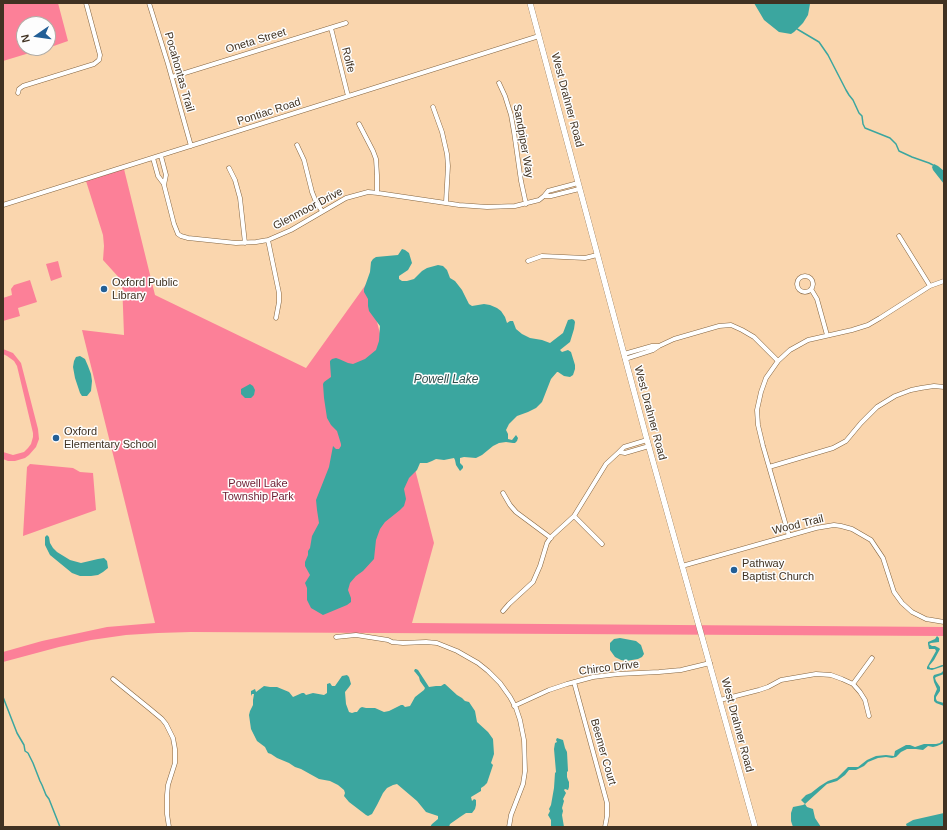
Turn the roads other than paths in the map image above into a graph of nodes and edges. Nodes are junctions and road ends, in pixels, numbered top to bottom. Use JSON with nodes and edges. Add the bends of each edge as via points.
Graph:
{"nodes":[{"id":1,"x":86,"y":3,"type":"edge"},
{"id":2,"x":148,"y":3,"type":"edge"},
{"id":3,"x":530,"y":3,"type":"edge"},
{"id":4,"x":346,"y":23,"type":"dead end"},
{"id":5,"x":331,"y":28,"type":"junction"},
{"id":6,"x":540,"y":36,"type":"junction"},
{"id":7,"x":172,"y":77,"type":"junction"},
{"id":8,"x":498,"y":83,"type":"dead end"},
{"id":9,"x":18,"y":93,"type":"dead end"},
{"id":10,"x":348,"y":96,"type":"junction"},
{"id":11,"x":433,"y":107,"type":"dead end"},
{"id":12,"x":359,"y":124,"type":"dead end"},
{"id":13,"x":297,"y":145,"type":"dead end"},
{"id":14,"x":191,"y":146,"type":"junction"},
{"id":15,"x":161,"y":156,"type":"junction"},
{"id":16,"x":153,"y":158,"type":"junction"},
{"id":17,"x":229,"y":168,"type":"dead end"},
{"id":18,"x":164,"y":185,"type":"junction"},
{"id":19,"x":579,"y":186,"type":"junction"},
{"id":20,"x":377,"y":192,"type":"junction"},
{"id":21,"x":446,"y":202,"type":"junction"},
{"id":22,"x":526,"y":204,"type":"junction"},
{"id":23,"x":3,"y":205,"type":"edge"},
{"id":24,"x":322,"y":211,"type":"junction"},
{"id":25,"x":899,"y":236,"type":"dead end"},
{"id":26,"x":268,"y":240,"type":"junction"},
{"id":27,"x":244,"y":243,"type":"junction"},
{"id":28,"x":597,"y":255,"type":"junction"},
{"id":29,"x":528,"y":261,"type":"dead end"},
{"id":30,"x":944,"y":281,"type":"edge"},
{"id":31,"x":930,"y":286,"type":"junction"},
{"id":32,"x":811,"y":290,"type":"dead end"},
{"id":33,"x":276,"y":318,"type":"dead end"},
{"id":34,"x":827,"y":335,"type":"junction"},
{"id":35,"x":624,"y":356,"type":"junction"},
{"id":36,"x":778,"y":361,"type":"junction"},
{"id":37,"x":944,"y":387,"type":"edge"},
{"id":38,"x":648,"y":443,"type":"junction"},
{"id":39,"x":769,"y":467,"type":"junction"},
{"id":40,"x":503,"y":493,"type":"dead end"},
{"id":41,"x":574,"y":516,"type":"junction"},
{"id":42,"x":789,"y":536,"type":"junction"},
{"id":43,"x":551,"y":538,"type":"junction"},
{"id":44,"x":602,"y":544,"type":"dead end"},
{"id":45,"x":682,"y":566,"type":"junction"},
{"id":46,"x":503,"y":611,"type":"dead end"},
{"id":47,"x":944,"y":622,"type":"edge"},
{"id":48,"x":336,"y":637,"type":"dead end"},
{"id":49,"x":872,"y":658,"type":"dead end"},
{"id":50,"x":710,"y":664,"type":"junction"},
{"id":51,"x":113,"y":679,"type":"dead end"},
{"id":52,"x":574,"y":682,"type":"junction"},
{"id":53,"x":853,"y":684,"type":"junction"},
{"id":54,"x":720,"y":700,"type":"junction"},
{"id":55,"x":514,"y":706,"type":"junction"},
{"id":56,"x":869,"y":716,"type":"dead end"},
{"id":57,"x":169,"y":827,"type":"edge"},
{"id":58,"x":509,"y":827,"type":"edge"},
{"id":59,"x":605,"y":827,"type":"edge"},
{"id":60,"x":755,"y":827,"type":"edge"}],
"edges":[{"from":1,"to":9,"type":"street","via":[[100,55],[99,60],[23,86]]},
{"from":2,"to":7,"type":"street","name":"Pocahontas Trail"},
{"from":3,"to":6,"type":"street","name":"West Drahner Road"},
{"from":4,"to":5,"type":"street","name":"Oneta Street"},
{"from":5,"to":7,"type":"street","name":"Oneta Street"},
{"from":5,"to":10,"type":"street","name":"Rolfe"},
{"from":6,"to":10,"type":"street","name":"Pontiac Road"},
{"from":6,"to":19,"type":"street","name":"West Drahner Road"},
{"from":7,"to":14,"type":"street","name":"Pocahontas Trail"},
{"from":8,"to":22,"type":"street","name":"Sandpiper Way","via":[[511,116]]},
{"from":10,"to":14,"type":"street","name":"Pontiac Road"},
{"from":11,"to":21,"type":"street","via":[[447,154]]},
{"from":12,"to":20,"type":"street","via":[[376,159]]},
{"from":13,"to":24,"type":"street","via":[[304,160],[312,192]]},
{"from":14,"to":15,"type":"street","name":"Pontiac Road"},
{"from":15,"to":16,"type":"street","name":"Pontiac Road"},
{"from":15,"to":18,"type":"street","name":"Glenmoor Drive","via":[[166,175]]},
{"from":16,"to":18,"type":"street","name":"Glenmoor Drive","via":[[158,176]]},
{"from":16,"to":23,"type":"street","name":"Pontiac Road"},
{"from":17,"to":27,"type":"street","via":[[240,198]]},
{"from":18,"to":27,"type":"street","name":"Glenmoor Drive","via":[[176,230],[181,236]]},
{"from":19,"to":22,"type":"street","name":"Glenmoor Drive","via":[[548,191],[539,200]]},
{"from":19,"to":28,"type":"street","name":"West Drahner Road"},
{"from":20,"to":21,"type":"street","name":"Glenmoor Drive"},
{"from":20,"to":24,"type":"street","name":"Glenmoor Drive","via":[[346,198]]},
{"from":21,"to":22,"type":"street","name":"Glenmoor Drive","via":[[487,207]]},
{"from":24,"to":26,"type":"street","name":"Glenmoor Drive","via":[[291,230]]},
{"from":25,"to":31,"type":"street"},
{"from":26,"to":27,"type":"street","name":"Glenmoor Drive"},
{"from":26,"to":33,"type":"street","via":[[279,293]]},
{"from":28,"to":29,"type":"street","via":[[585,258],[542,256]]},
{"from":28,"to":35,"type":"street","name":"West Drahner Road"},
{"from":30,"to":31,"type":"street"},
{"from":31,"to":34,"type":"street","via":[[868,325]]},
{"from":32,"to":34,"type":"street","via":[[817,299]]},
{"from":34,"to":36,"type":"street","via":[[808,340],[790,350]]},
{"from":35,"to":36,"type":"street","via":[[674,339],[731,325],[754,337]]},
{"from":35,"to":38,"type":"street","name":"West Drahner Road"},
{"from":36,"to":39,"type":"street","via":[[760,392],[757,410],[758,425]]},
{"from":37,"to":39,"type":"street","via":[[911,390],[894,396],[877,407],[846,441],[833,448]]},
{"from":38,"to":41,"type":"street","via":[[624,447],[606,464]]},
{"from":38,"to":45,"type":"street","name":"West Drahner Road"},
{"from":39,"to":42,"type":"street"},
{"from":40,"to":43,"type":"street","via":[[516,512]]},
{"from":41,"to":43,"type":"street"},
{"from":41,"to":44,"type":"street"},
{"from":42,"to":45,"type":"street","name":"Wood Trail"},
{"from":42,"to":47,"type":"street","name":"Wood Trail","via":[[834,525],[861,533],[871,540],[883,558],[894,592],[902,604],[926,619]]},
{"from":43,"to":46,"type":"street","via":[[533,582]]},
{"from":45,"to":50,"type":"street","name":"West Drahner Road"},
{"from":48,"to":55,"type":"street","via":[[356,635],[392,642],[437,643],[478,663],[488,671],[500,683]]},
{"from":49,"to":53,"type":"street"},
{"from":50,"to":52,"type":"street","name":"Chirco Drive","via":[[681,670],[593,677]]},
{"from":50,"to":54,"type":"street","name":"West Drahner Road"},
{"from":51,"to":57,"type":"street","via":[[162,719],[173,738],[175,763],[167,795]]},
{"from":52,"to":55,"type":"street","name":"Chirco Drive","via":[[548,690]]},
{"from":52,"to":59,"type":"street","name":"Beemer Court","via":[[607,803]]},
{"from":53,"to":54,"type":"street","via":[[831,675],[816,674],[781,680],[759,690]]},
{"from":53,"to":56,"type":"street","via":[[866,700]]},
{"from":54,"to":60,"type":"street","name":"West Drahner Road"},
{"from":55,"to":58,"type":"street","via":[[524,740],[525,771]]}]}
